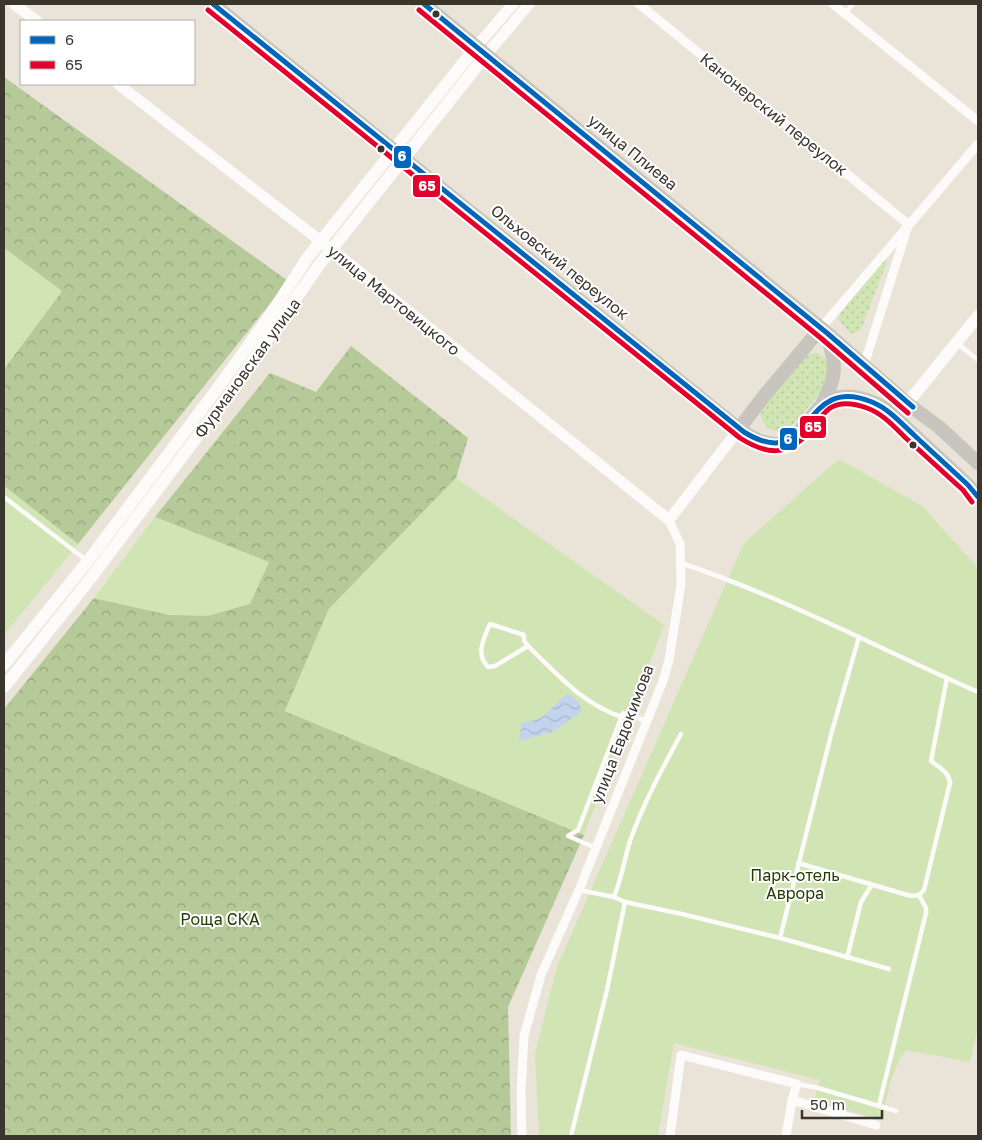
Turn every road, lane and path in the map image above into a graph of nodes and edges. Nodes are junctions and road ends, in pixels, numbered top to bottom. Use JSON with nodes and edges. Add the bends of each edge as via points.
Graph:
{"nodes":[{"id":1,"x":14,"y":4,"type":"edge"},
{"id":2,"x":213,"y":4,"type":"edge"},
{"id":3,"x":424,"y":4,"type":"edge"},
{"id":4,"x":513,"y":4,"type":"edge"},
{"id":5,"x":529,"y":4,"type":"edge"},
{"id":6,"x":639,"y":4,"type":"edge"},
{"id":7,"x":833,"y":4,"type":"edge"},
{"id":8,"x":854,"y":4,"type":"edge"},
{"id":9,"x":844,"y":14,"type":"junction"},
{"id":10,"x":36,"y":20,"type":"edge"},
{"id":11,"x":481,"y":51,"type":"junction"},
{"id":12,"x":119,"y":85,"type":"edge"},
{"id":13,"x":978,"y":121,"type":"edge"},
{"id":14,"x":978,"y":144,"type":"edge"},
{"id":15,"x":398,"y":154,"type":"junction"},
{"id":16,"x":908,"y":224,"type":"junction"},
{"id":17,"x":327,"y":246,"type":"junction"},
{"id":18,"x":978,"y":316,"type":"edge"},
{"id":19,"x":824,"y":331,"type":"junction"},
{"id":20,"x":957,"y":343,"type":"junction"},
{"id":21,"x":978,"y":360,"type":"edge"},
{"id":22,"x":864,"y":365,"type":"junction"},
{"id":23,"x":822,"y":404,"type":"junction"},
{"id":24,"x":908,"y":404,"type":"junction"},
{"id":25,"x":886,"y":409,"type":"junction"},
{"id":26,"x":739,"y":429,"type":"junction"},
{"id":27,"x":978,"y":463,"type":"edge"},
{"id":28,"x":4,"y":497,"type":"edge"},
{"id":29,"x":978,"y":497,"type":"edge"},
{"id":30,"x":669,"y":520,"type":"junction"},
{"id":31,"x":88,"y":561,"type":"junction"},
{"id":32,"x":681,"y":563,"type":"junction"},
{"id":33,"x":859,"y":637,"type":"junction"},
{"id":34,"x":528,"y":646,"type":"junction"},
{"id":35,"x":4,"y":665,"type":"edge"},
{"id":36,"x":947,"y":678,"type":"junction"},
{"id":37,"x":4,"y":687,"type":"edge"},
{"id":38,"x":978,"y":692,"type":"edge"},
{"id":39,"x":622,"y":717,"type":"junction"},
{"id":40,"x":647,"y":721,"type":"junction"},
{"id":41,"x":681,"y":734,"type":"dead end"},
{"id":42,"x":596,"y":848,"type":"junction"},
{"id":43,"x":798,"y":863,"type":"junction"},
{"id":44,"x":871,"y":886,"type":"junction"},
{"id":45,"x":579,"y":890,"type":"junction"},
{"id":46,"x":919,"y":895,"type":"junction"},
{"id":47,"x":614,"y":897,"type":"junction"},
{"id":48,"x":625,"y":902,"type":"junction"},
{"id":49,"x":780,"y":938,"type":"junction"},
{"id":50,"x":847,"y":958,"type":"junction"},
{"id":51,"x":889,"y":969,"type":"dead end"},
{"id":52,"x":797,"y":1084,"type":"junction"},
{"id":53,"x":792,"y":1100,"type":"junction"},
{"id":54,"x":879,"y":1105,"type":"junction"},
{"id":55,"x":896,"y":1111,"type":"dead end"},
{"id":56,"x":876,"y":1125,"type":"dead end"},
{"id":57,"x":522,"y":1136,"type":"edge"},
{"id":58,"x":571,"y":1136,"type":"edge"},
{"id":59,"x":670,"y":1136,"type":"edge"},
{"id":60,"x":786,"y":1136,"type":"edge"}],
"edges":[{"from":1,"to":10,"type":"street"},
{"from":2,"to":15,"type":"main road","name":"Ольховский переулок"},
{"from":3,"to":11,"type":"main road","name":"улица Плиева"},
{"from":4,"to":11,"type":"street","name":"Фурмановская улица"},
{"from":5,"to":11,"type":"street","name":"Фурмановская улица"},
{"from":6,"to":16,"type":"street","name":"Канонерский переулок"},
{"from":7,"to":9,"type":"street"},
{"from":8,"to":9,"type":"lane"},
{"from":9,"to":13,"type":"street"},
{"from":11,"to":15,"type":"main road","name":"Фурмановская улица"},
{"from":11,"to":19,"type":"main road","name":"улица Плиева"},
{"from":12,"to":17,"type":"street","name":"улица Мартовицкого"},
{"from":14,"to":16,"type":"street"},
{"from":15,"to":17,"type":"main road","name":"Фурмановская улица"},
{"from":15,"to":26,"type":"main road","name":"Ольховский переулок"},
{"from":16,"to":19,"type":"street"},
{"from":16,"to":22,"type":"street"},
{"from":17,"to":30,"type":"street","name":"улица Мартовицкого"},
{"from":17,"to":31,"type":"main road","name":"Фурмановская улица","via":[[308,258],[220,385]]},
{"from":17,"to":37,"type":"main road","name":"Фурмановская улица","via":[[319,265],[225,400],[88,583]]},
{"from":18,"to":20,"type":"main road"},
{"from":19,"to":22,"type":"main road","name":"улица Плиева"},
{"from":19,"to":23,"type":"main road","name":"Ольховский переулок","via":[[836,372]]},
{"from":19,"to":26,"type":"main road","via":[[764,396]]},
{"from":20,"to":21,"type":"lane"},
{"from":20,"to":24,"type":"main road"},
{"from":22,"to":24,"type":"main road","name":"улица Плиева"},
{"from":23,"to":25,"type":"main road","via":[[846,396],[877,403]]},
{"from":23,"to":26,"type":"main road","name":"Ольховский переулок","via":[[793,437],[782,443],[761,441]]},
{"from":24,"to":25,"type":"main road","via":[[890,412]]},
{"from":24,"to":27,"type":"main road","name":"улица Плиева"},
{"from":25,"to":29,"type":"main road"},
{"from":26,"to":30,"type":"street"},
{"from":28,"to":31,"type":"lane"},
{"from":30,"to":32,"type":"street","name":"улица Евдокимова","via":[[680,544]]},
{"from":31,"to":35,"type":"main road","name":"Фурмановская улица"},
{"from":32,"to":33,"type":"lane"},
{"from":32,"to":40,"type":"street","name":"улица Евдокимова","via":[[681,584],[669,660]]},
{"from":33,"to":36,"type":"lane"},
{"from":33,"to":43,"type":"lane"},
{"from":34,"to":34,"type":"lane","via":[[524,635],[490,624],[481,648],[482,657],[488,667],[495,666]]},
{"from":34,"to":39,"type":"lane","via":[[587,701]]},
{"from":36,"to":38,"type":"lane"},
{"from":36,"to":46,"type":"lane","via":[[931,762],[945,772],[950,783],[926,884]]},
{"from":39,"to":40,"type":"lane","via":[[623,713]]},
{"from":39,"to":42,"type":"lane","via":[[578,830],[568,836]]},
{"from":40,"to":42,"type":"street","name":"улица Евдокимова"},
{"from":41,"to":47,"type":"lane","via":[[639,818]]},
{"from":42,"to":45,"type":"street","name":"улица Евдокимова"},
{"from":43,"to":44,"type":"lane"},
{"from":43,"to":49,"type":"lane"},
{"from":44,"to":46,"type":"lane"},
{"from":44,"to":50,"type":"lane","via":[[861,902]]},
{"from":45,"to":47,"type":"lane"},
{"from":45,"to":57,"type":"street","name":"улица Евдокимова","via":[[541,975],[524,1036],[520,1093]]},
{"from":46,"to":54,"type":"lane","via":[[926,913]]},
{"from":47,"to":48,"type":"lane"},
{"from":48,"to":49,"type":"lane"},
{"from":48,"to":58,"type":"lane"},
{"from":49,"to":50,"type":"lane"},
{"from":50,"to":51,"type":"lane"},
{"from":52,"to":53,"type":"street"},
{"from":52,"to":54,"type":"lane"},
{"from":52,"to":59,"type":"street","via":[[681,1056]]},
{"from":53,"to":56,"type":"street"},
{"from":53,"to":60,"type":"street"},
{"from":54,"to":55,"type":"lane"}]}
